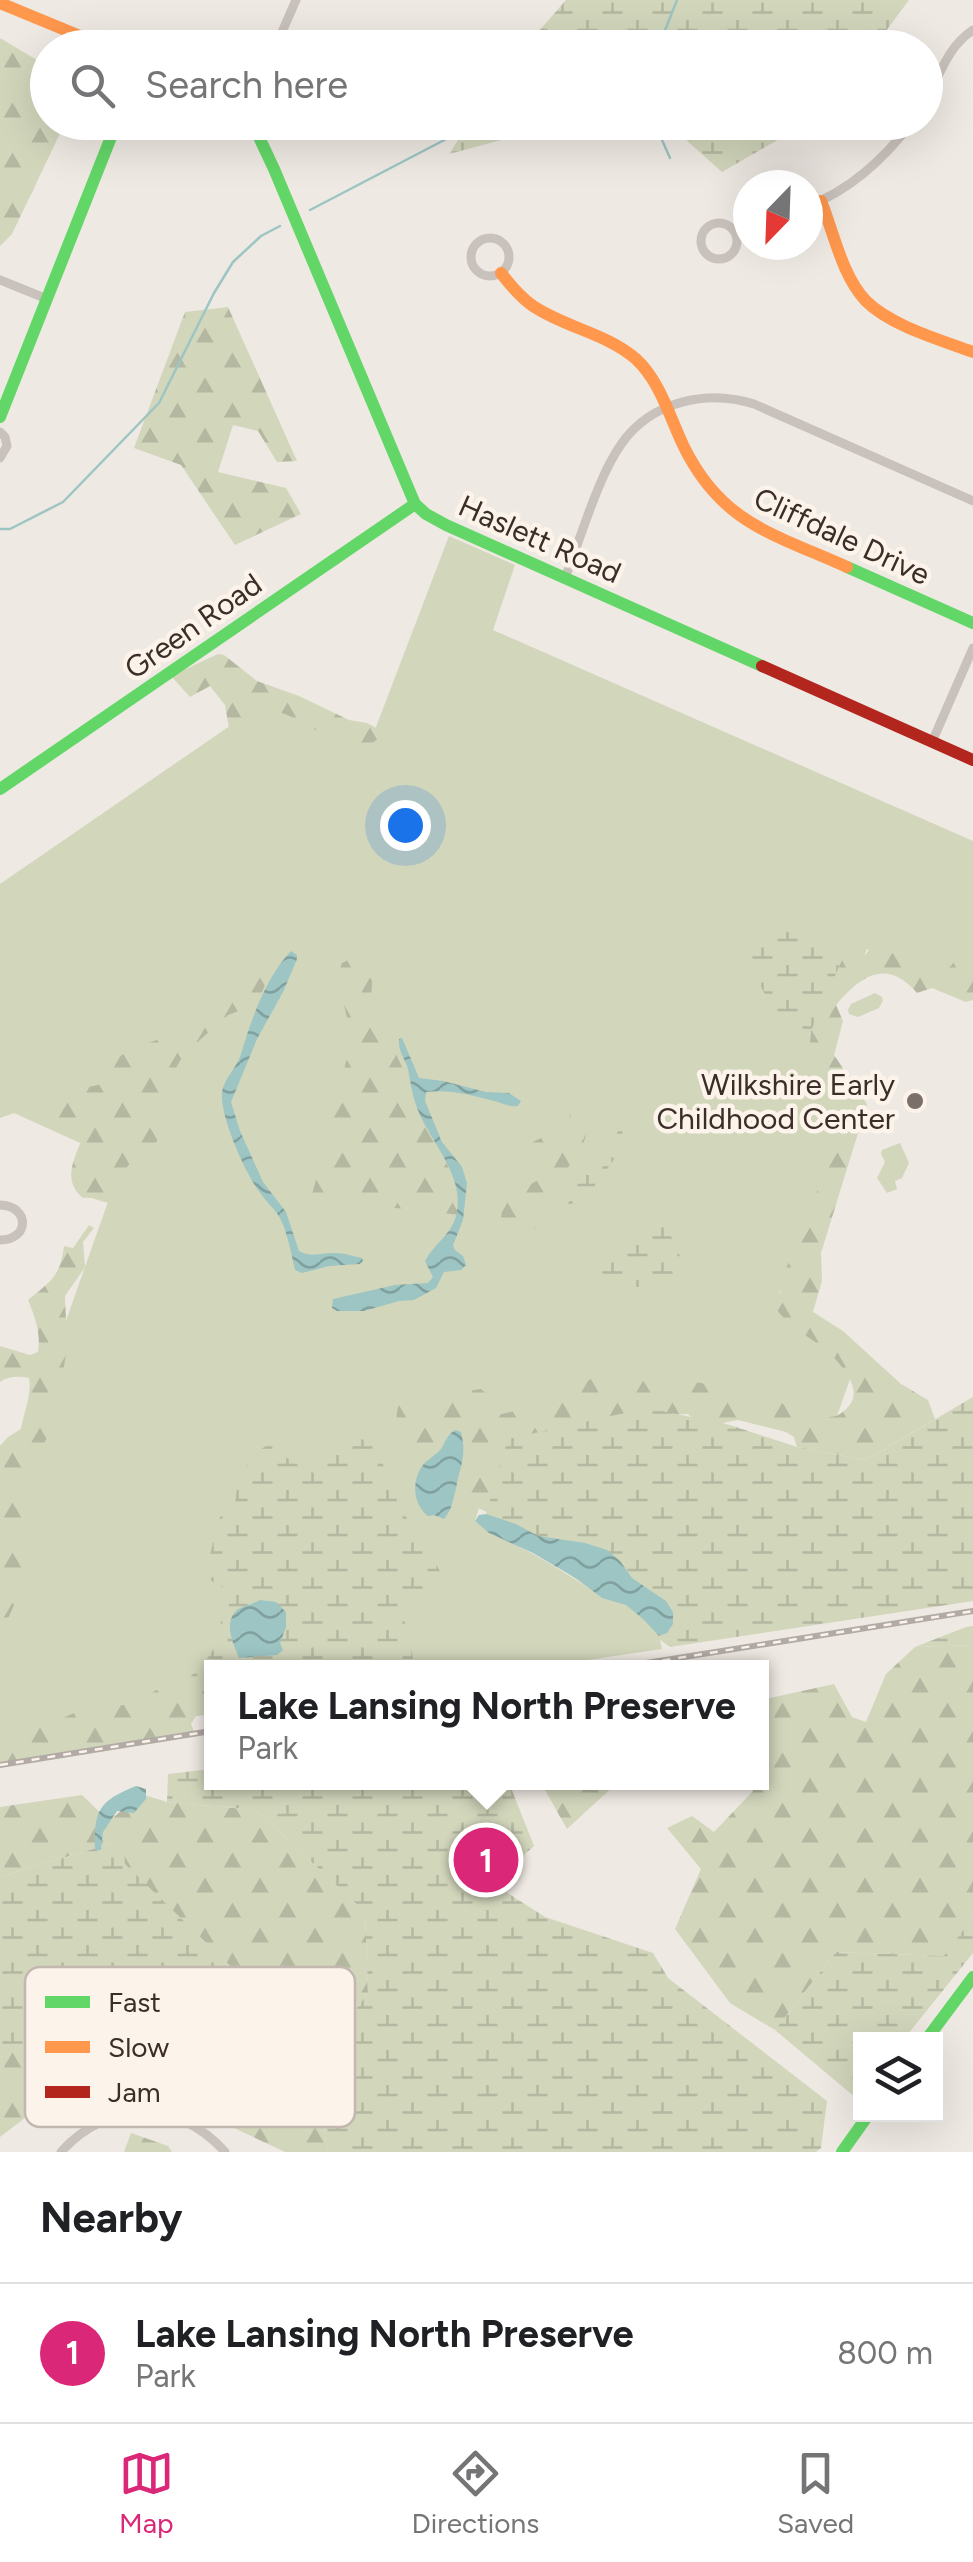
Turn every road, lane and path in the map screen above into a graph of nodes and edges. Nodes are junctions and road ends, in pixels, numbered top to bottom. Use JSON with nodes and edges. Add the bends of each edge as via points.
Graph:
{"nodes":[{"id":1,"x":296,"y":0,"type":"edge"},
{"id":2,"x":0,"y":4,"type":"edge"},
{"id":3,"x":64,"y":30,"type":"edge"},
{"id":4,"x":282,"y":30,"type":"edge"},
{"id":5,"x":973,"y":30,"type":"edge"},
{"id":6,"x":943,"y":65,"type":"edge"},
{"id":7,"x":110,"y":140,"type":"edge"},
{"id":8,"x":261,"y":140,"type":"edge"},
{"id":9,"x":896,"y":140,"type":"edge"},
{"id":10,"x":823,"y":198,"type":"edge"},
{"id":11,"x":823,"y":219,"type":"edge"},
{"id":12,"x":736,"y":234,"type":"joint"},
{"id":13,"x":501,"y":273,"type":"junction"},
{"id":14,"x":0,"y":280,"type":"edge"},
{"id":15,"x":47,"y":299,"type":"junction"},
{"id":16,"x":973,"y":352,"type":"edge"},
{"id":17,"x":666,"y":408,"type":"junction"},
{"id":18,"x":0,"y":417,"type":"edge"},
{"id":19,"x":0,"y":432,"type":"edge"},
{"id":20,"x":0,"y":458,"type":"edge"},
{"id":21,"x":973,"y":501,"type":"edge"},
{"id":22,"x":415,"y":504,"type":"junction"},
{"id":23,"x":565,"y":578,"type":"junction"},
{"id":24,"x":973,"y":623,"type":"edge"},
{"id":25,"x":973,"y":648,"type":"edge"},
{"id":26,"x":932,"y":742,"type":"junction"},
{"id":27,"x":973,"y":760,"type":"edge"},
{"id":28,"x":0,"y":789,"type":"edge"},
{"id":29,"x":0,"y":1205,"type":"edge"},
{"id":30,"x":0,"y":1240,"type":"edge"},
{"id":31,"x":973,"y":1977,"type":"edge"},
{"id":32,"x":932,"y":2032,"type":"edge"},
{"id":33,"x":863,"y":2122,"type":"edge"},
{"id":34,"x":91,"y":2127,"type":"edge"},
{"id":35,"x":194,"y":2127,"type":"edge"},
{"id":36,"x":61,"y":2152,"type":"edge"},
{"id":37,"x":225,"y":2152,"type":"edge"},
{"id":38,"x":842,"y":2152,"type":"edge"}],
"edges":[{"from":1,"to":4,"type":"street"},
{"from":2,"to":3,"type":"street"},
{"from":5,"to":6,"type":"street"},
{"from":7,"to":15,"type":"street"},
{"from":8,"to":22,"type":"street","name":"Haslett Road"},
{"from":9,"to":10,"type":"street","via":[[876,163]]},
{"from":11,"to":16,"type":"street","via":[[866,302]]},
{"from":12,"to":12,"type":"street","via":[[724,224],[710,225],[701,236],[703,250],[714,259],[728,257]]},
{"from":13,"to":13,"type":"street","name":"Cliffdale Drive","via":[[487,276],[474,269],[471,255],[478,242],[492,239],[505,246],[508,260]]},
{"from":13,"to":17,"type":"street","name":"Cliffdale Drive","via":[[535,308],[626,351],[654,380]]},
{"from":14,"to":15,"type":"street"},
{"from":15,"to":18,"type":"street"},
{"from":17,"to":21,"type":"street","via":[[714,396],[742,400]]},
{"from":17,"to":23,"type":"street","via":[[614,455]]},
{"from":17,"to":24,"type":"street","name":"Cliffdale Drive","via":[[706,487],[735,515]]},
{"from":19,"to":20,"type":"street","via":[[6,446]]},
{"from":22,"to":23,"type":"street","name":"Haslett Road","via":[[446,525]]},
{"from":22,"to":28,"type":"street","name":"Green Road"},
{"from":23,"to":26,"type":"street","name":"Haslett Road"},
{"from":25,"to":26,"type":"street"},
{"from":26,"to":27,"type":"street","name":"Haslett Road"},
{"from":29,"to":30,"type":"street","via":[[16,1209],[22,1222],[14,1238]]},
{"from":31,"to":32,"type":"street"},
{"from":33,"to":38,"type":"street"},
{"from":34,"to":36,"type":"street"},
{"from":35,"to":37,"type":"street"}]}
